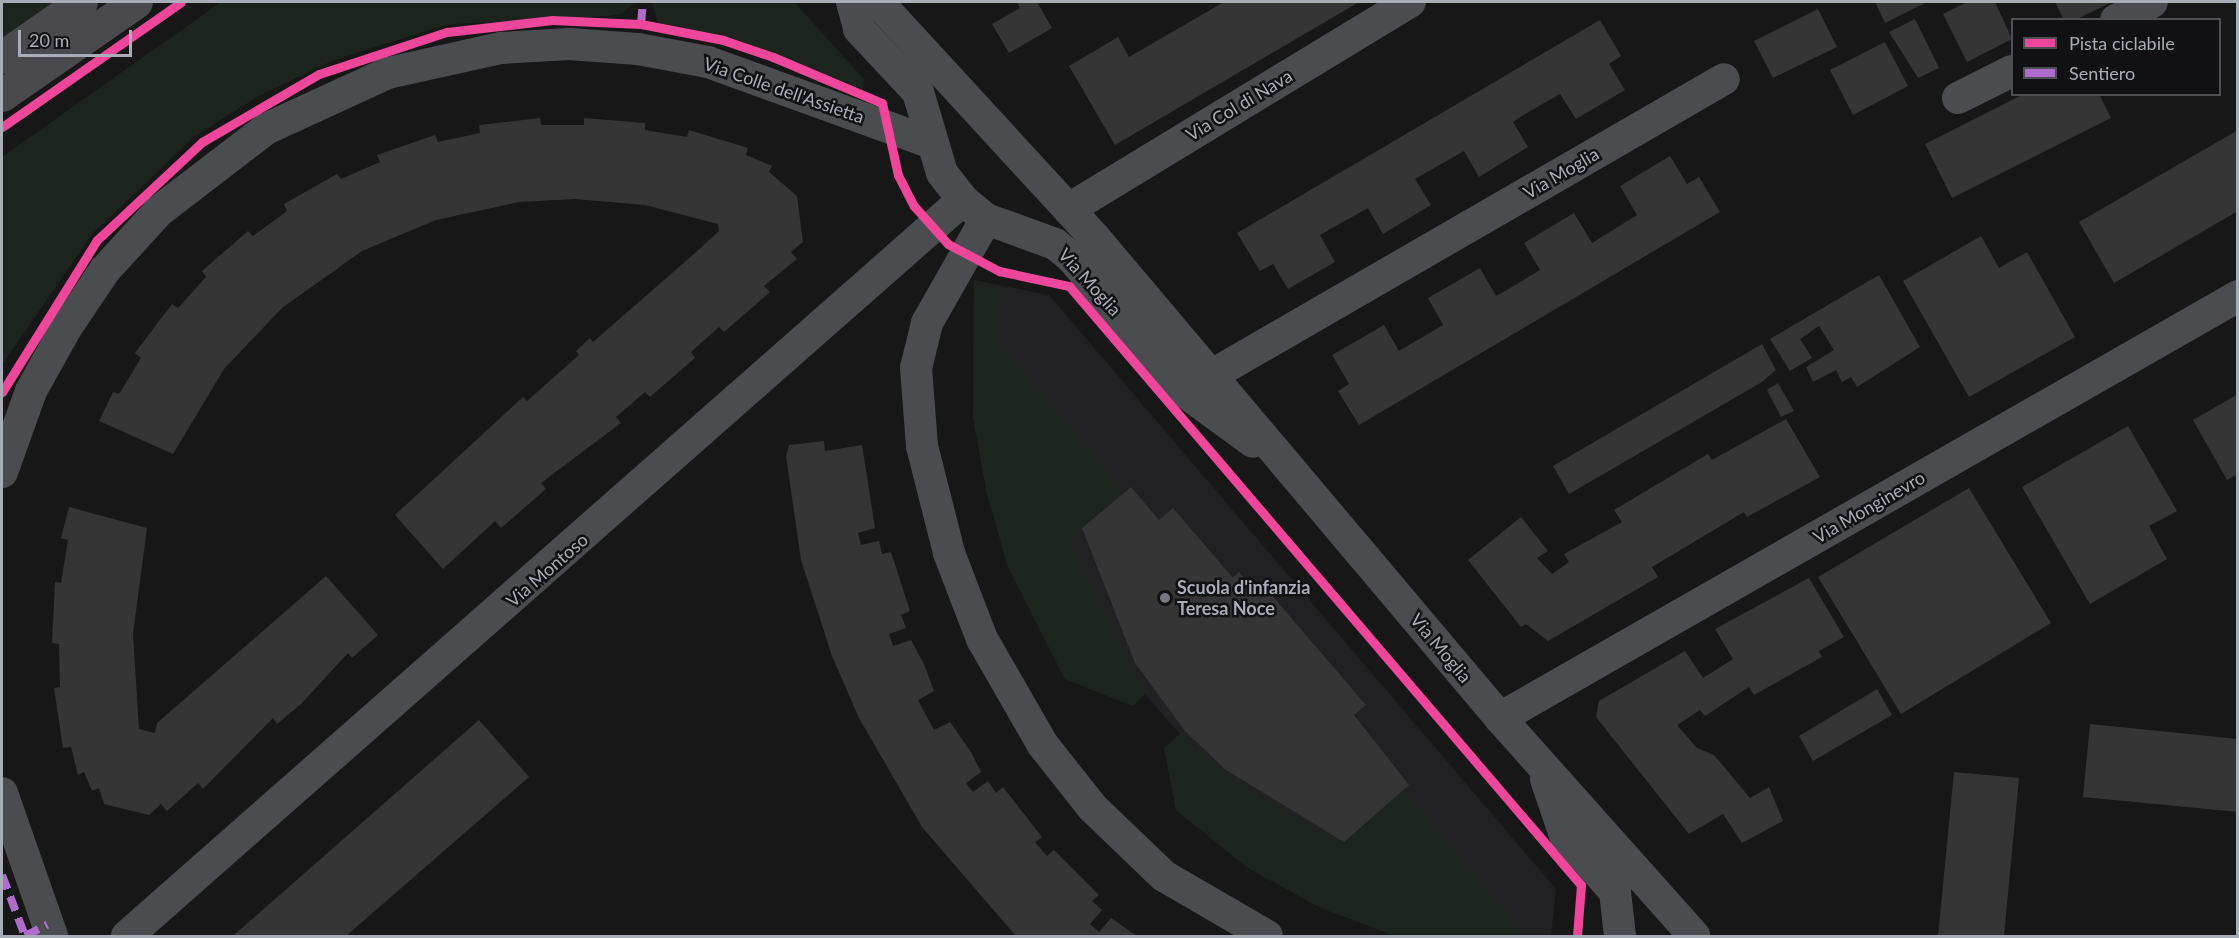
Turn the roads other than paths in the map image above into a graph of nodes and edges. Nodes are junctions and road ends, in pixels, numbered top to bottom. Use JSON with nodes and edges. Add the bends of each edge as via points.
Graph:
{"nodes":[{"id":1,"x":81,"y":2,"type":"edge"},
{"id":2,"x":136,"y":2,"type":"edge"},
{"id":3,"x":852,"y":2,"type":"edge"},
{"id":4,"x":878,"y":2,"type":"edge"},
{"id":5,"x":1410,"y":2,"type":"edge"},
{"id":6,"x":2152,"y":2,"type":"edge"},
{"id":7,"x":2120,"y":18,"type":"edge"},
{"id":8,"x":2,"y":57,"type":"edge"},
{"id":9,"x":2011,"y":72,"type":"edge"},
{"id":10,"x":1724,"y":79,"type":"dead end"},
{"id":11,"x":2,"y":95,"type":"edge"},
{"id":12,"x":1958,"y":98,"type":"dead end"},
{"id":13,"x":929,"y":142,"type":"junction"},
{"id":14,"x":963,"y":200,"type":"junction"},
{"id":15,"x":1069,"y":209,"type":"junction"},
{"id":16,"x":986,"y":219,"type":"junction"},
{"id":17,"x":2238,"y":296,"type":"edge"},
{"id":18,"x":1212,"y":375,"type":"junction"},
{"id":19,"x":2,"y":472,"type":"edge"},
{"id":20,"x":1294,"y":473,"type":"junction"},
{"id":21,"x":1500,"y":718,"type":"junction"},
{"id":22,"x":1542,"y":766,"type":"junction"},
{"id":23,"x":2,"y":793,"type":"edge"},
{"id":24,"x":52,"y":936,"type":"edge"},
{"id":25,"x":127,"y":936,"type":"edge"},
{"id":26,"x":1267,"y":936,"type":"edge"},
{"id":27,"x":1620,"y":936,"type":"edge"},
{"id":28,"x":1694,"y":936,"type":"edge"}],
"edges":[{"from":1,"to":8,"type":"main road"},
{"from":2,"to":11,"type":"main road"},
{"from":3,"to":13,"type":"street","name":"Via Moglia","via":[[859,28],[918,92]]},
{"from":4,"to":15,"type":"street","name":"Via Moglia"},
{"from":5,"to":15,"type":"street","name":"Via Col di Nava"},
{"from":6,"to":7,"type":"street"},
{"from":9,"to":12,"type":"street"},
{"from":10,"to":18,"type":"street","name":"Via Moglia"},
{"from":13,"to":14,"type":"street","name":"Via Moglia","via":[[942,173]]},
{"from":13,"to":19,"type":"street","name":"Via Colle dell'Assietta","via":[[708,62],[638,49],[568,44],[501,48],[388,73],[266,129],[159,211],[105,270],[66,328],[32,391]]},
{"from":14,"to":16,"type":"street","name":"Via Moglia"},
{"from":14,"to":25,"type":"street","name":"Via Montoso"},
{"from":15,"to":18,"type":"street","name":"Via Moglia"},
{"from":16,"to":20,"type":"street","name":"Via Moglia","via":[[1055,244],[1072,258],[1185,393]]},
{"from":16,"to":26,"type":"street","via":[[927,323],[916,368],[922,446],[949,553],[978,628],[1043,744],[1094,808],[1164,876]]},
{"from":17,"to":21,"type":"street","name":"Via Monginevro"},
{"from":18,"to":20,"type":"street","name":"Via Moglia"},
{"from":20,"to":21,"type":"street","name":"Via Moglia"},
{"from":21,"to":22,"type":"street","name":"Via Moglia"},
{"from":22,"to":27,"type":"street","name":"Via Moglia","via":[[1565,835],[1615,892]]},
{"from":22,"to":28,"type":"street","name":"Via Moglia"},
{"from":23,"to":24,"type":"street"}]}
